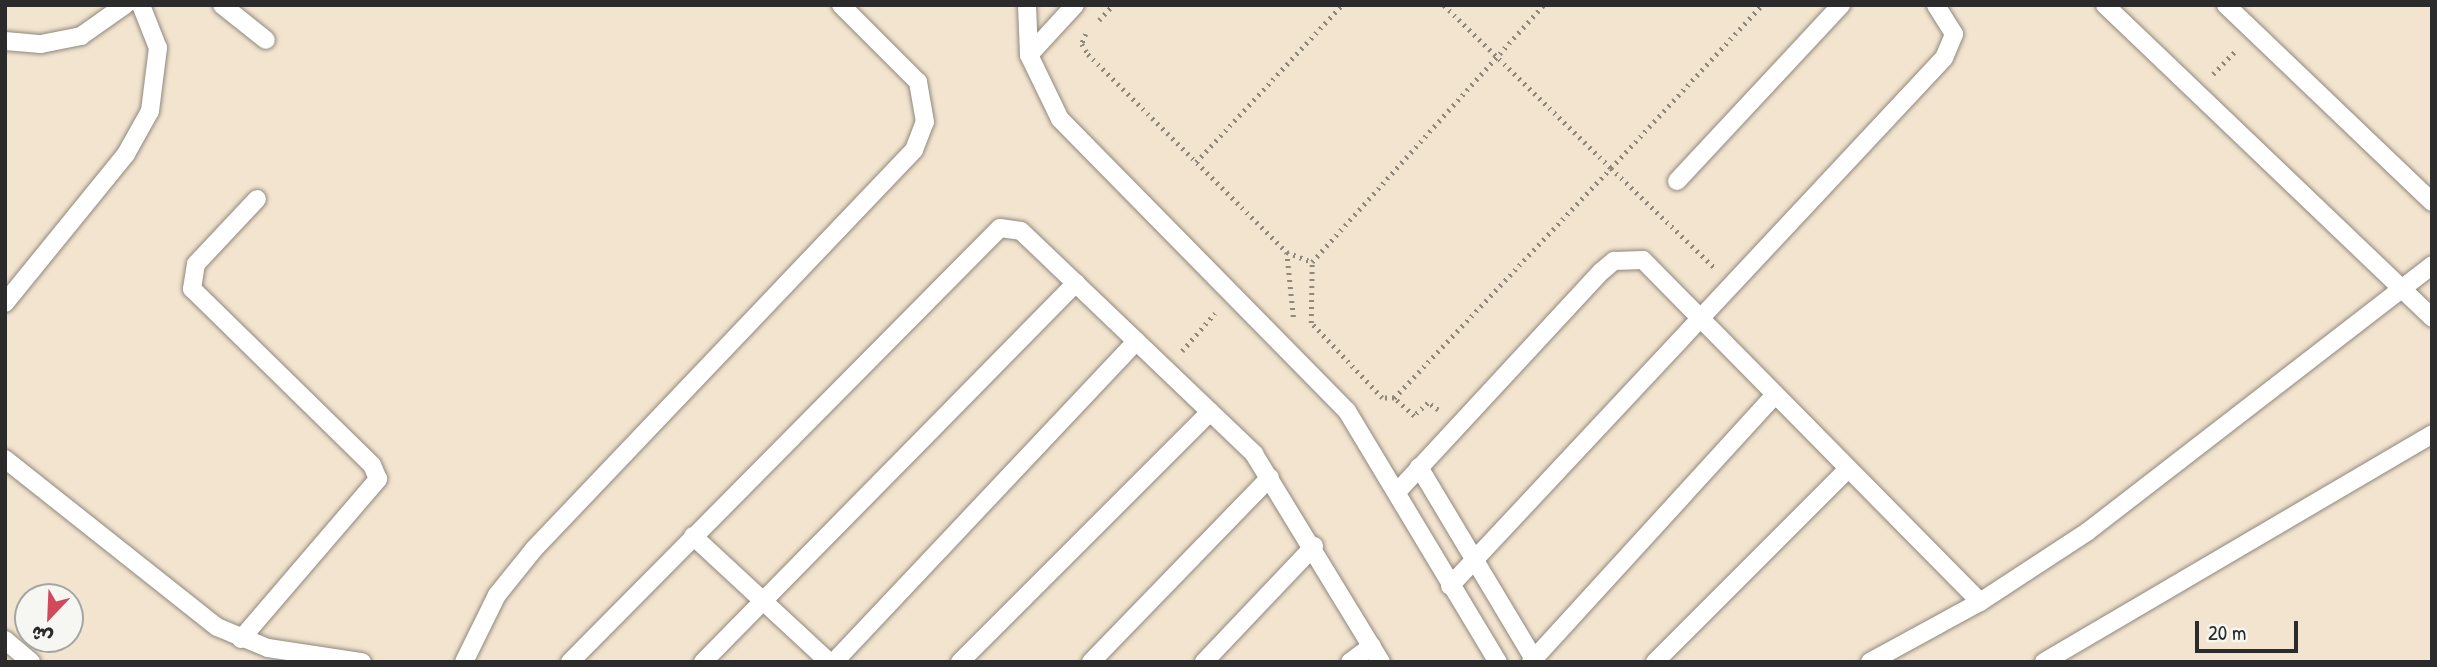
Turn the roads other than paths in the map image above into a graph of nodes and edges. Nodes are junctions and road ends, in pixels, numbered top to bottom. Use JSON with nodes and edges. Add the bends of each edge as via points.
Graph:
{"nodes":[{"id":1,"x":125,"y":5,"type":"edge"},
{"id":2,"x":141,"y":5,"type":"edge"},
{"id":3,"x":222,"y":5,"type":"edge"},
{"id":4,"x":841,"y":5,"type":"edge"},
{"id":5,"x":1027,"y":5,"type":"edge"},
{"id":6,"x":1075,"y":5,"type":"edge"},
{"id":7,"x":1841,"y":5,"type":"edge"},
{"id":8,"x":1936,"y":5,"type":"edge"},
{"id":9,"x":2105,"y":5,"type":"edge"},
{"id":10,"x":2226,"y":5,"type":"edge"},
{"id":11,"x":266,"y":40,"type":"dead end"},
{"id":12,"x":5,"y":41,"type":"edge"},
{"id":13,"x":1029,"y":55,"type":"junction"},
{"id":14,"x":1677,"y":181,"type":"dead end"},
{"id":15,"x":257,"y":199,"type":"dead end"},
{"id":16,"x":2432,"y":202,"type":"edge"},
{"id":17,"x":2432,"y":265,"type":"edge"},
{"id":18,"x":1076,"y":283,"type":"junction"},
{"id":19,"x":2401,"y":290,"type":"junction"},
{"id":20,"x":5,"y":303,"type":"edge"},
{"id":21,"x":1701,"y":317,"type":"junction"},
{"id":22,"x":2432,"y":318,"type":"edge"},
{"id":23,"x":1137,"y":341,"type":"junction"},
{"id":24,"x":1774,"y":396,"type":"junction"},
{"id":25,"x":1210,"y":412,"type":"junction"},
{"id":26,"x":2432,"y":434,"type":"edge"},
{"id":27,"x":5,"y":459,"type":"edge"},
{"id":28,"x":1419,"y":467,"type":"junction"},
{"id":29,"x":1848,"y":469,"type":"junction"},
{"id":30,"x":1270,"y":477,"type":"junction"},
{"id":31,"x":1397,"y":492,"type":"junction"},
{"id":32,"x":693,"y":536,"type":"junction"},
{"id":33,"x":1314,"y":546,"type":"junction"},
{"id":34,"x":1475,"y":561,"type":"junction"},
{"id":35,"x":1450,"y":586,"type":"junction"},
{"id":36,"x":760,"y":598,"type":"junction"},
{"id":37,"x":1980,"y":602,"type":"junction"},
{"id":38,"x":241,"y":639,"type":"junction"},
{"id":39,"x":5,"y":640,"type":"edge"},
{"id":40,"x":1377,"y":654,"type":"edge"},
{"id":41,"x":1532,"y":660,"type":"edge"},
{"id":42,"x":2045,"y":661,"type":"edge"},
{"id":43,"x":31,"y":662,"type":"edge"},
{"id":44,"x":362,"y":662,"type":"edge"},
{"id":45,"x":464,"y":662,"type":"edge"},
{"id":46,"x":570,"y":662,"type":"edge"},
{"id":47,"x":703,"y":662,"type":"edge"},
{"id":48,"x":832,"y":662,"type":"edge"},
{"id":49,"x":960,"y":662,"type":"edge"},
{"id":50,"x":1090,"y":662,"type":"edge"},
{"id":51,"x":1204,"y":662,"type":"edge"},
{"id":52,"x":1350,"y":662,"type":"edge"},
{"id":53,"x":1499,"y":662,"type":"edge"},
{"id":54,"x":1655,"y":662,"type":"edge"},
{"id":55,"x":1870,"y":662,"type":"edge"}],
"edges":[{"from":1,"to":12,"type":"lane","via":[[100,27],[61,42]]},
{"from":2,"to":20,"type":"lane","via":[[158,48],[150,111],[126,154]]},
{"from":3,"to":11,"type":"lane"},
{"from":4,"to":45,"type":"lane","via":[[918,82],[925,114],[914,150],[534,549],[498,595]]},
{"from":5,"to":13,"type":"lane"},
{"from":6,"to":13,"type":"lane"},
{"from":7,"to":14,"type":"lane"},
{"from":8,"to":21,"type":"lane","via":[[1951,22],[1951,48]]},
{"from":9,"to":19,"type":"lane"},
{"from":10,"to":16,"type":"lane"},
{"from":13,"to":31,"type":"lane","via":[[1041,89],[1075,138],[1347,411]]},
{"from":15,"to":38,"type":"lane","via":[[196,264],[192,289],[372,465],[378,479]]},
{"from":17,"to":19,"type":"lane"},
{"from":18,"to":23,"type":"lane"},
{"from":18,"to":32,"type":"lane","via":[[1021,231],[1000,228]]},
{"from":18,"to":36,"type":"lane"},
{"from":19,"to":22,"type":"lane"},
{"from":19,"to":37,"type":"lane","via":[[2087,532]]},
{"from":21,"to":24,"type":"lane"},
{"from":21,"to":28,"type":"lane","via":[[1643,260],[1614,261]]},
{"from":21,"to":34,"type":"lane"},
{"from":23,"to":25,"type":"lane"},
{"from":23,"to":48,"type":"lane"},
{"from":24,"to":29,"type":"lane"},
{"from":24,"to":41,"type":"lane"},
{"from":25,"to":30,"type":"lane"},
{"from":25,"to":49,"type":"lane"},
{"from":26,"to":42,"type":"lane"},
{"from":27,"to":38,"type":"lane","via":[[194,611]]},
{"from":28,"to":31,"type":"lane"},
{"from":28,"to":34,"type":"lane"},
{"from":29,"to":37,"type":"lane"},
{"from":29,"to":54,"type":"lane"},
{"from":30,"to":33,"type":"lane"},
{"from":30,"to":50,"type":"lane"},
{"from":31,"to":35,"type":"lane"},
{"from":32,"to":36,"type":"lane"},
{"from":32,"to":46,"type":"lane"},
{"from":33,"to":40,"type":"lane"},
{"from":33,"to":51,"type":"lane"},
{"from":34,"to":35,"type":"lane"},
{"from":34,"to":41,"type":"lane"},
{"from":35,"to":53,"type":"lane"},
{"from":36,"to":47,"type":"lane"},
{"from":36,"to":48,"type":"lane"},
{"from":37,"to":55,"type":"lane"},
{"from":38,"to":44,"type":"lane"},
{"from":39,"to":43,"type":"lane"},
{"from":40,"to":52,"type":"lane"}]}
